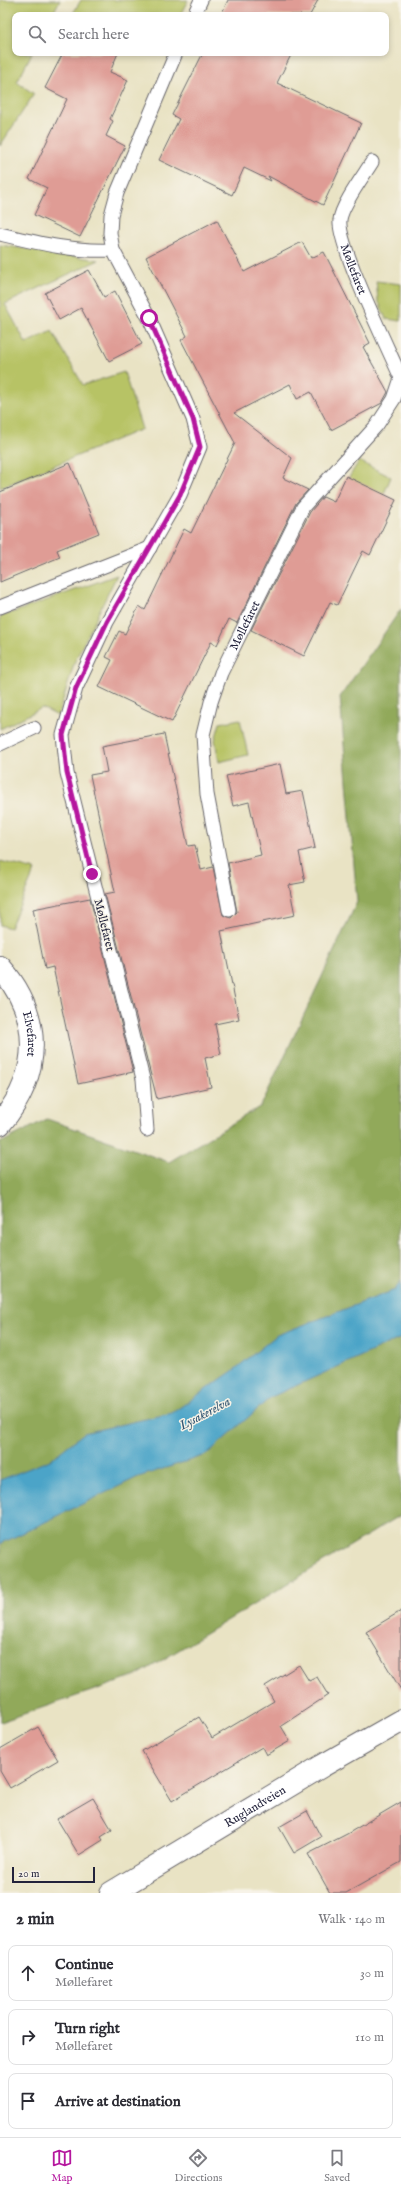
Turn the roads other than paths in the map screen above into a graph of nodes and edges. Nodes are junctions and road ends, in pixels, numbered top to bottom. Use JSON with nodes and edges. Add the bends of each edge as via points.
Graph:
{"nodes":[{"id":1,"x":201,"y":0,"type":"edge"},
{"id":2,"x":195,"y":12,"type":"edge"},
{"id":3,"x":175,"y":56,"type":"edge"},
{"id":4,"x":372,"y":162,"type":"dead end"},
{"id":5,"x":0,"y":234,"type":"edge"},
{"id":6,"x":113,"y":250,"type":"junction"},
{"id":7,"x":401,"y":378,"type":"edge"},
{"id":8,"x":150,"y":548,"type":"junction"},
{"id":9,"x":0,"y":607,"type":"edge"},
{"id":10,"x":34,"y":728,"type":"dead end"},
{"id":11,"x":0,"y":744,"type":"edge"},
{"id":12,"x":230,"y":910,"type":"dead end"},
{"id":13,"x":0,"y":967,"type":"edge"},
{"id":14,"x":0,"y":1124,"type":"edge"},
{"id":15,"x":147,"y":1130,"type":"dead end"},
{"id":16,"x":401,"y":1721,"type":"edge"},
{"id":17,"x":110,"y":1893,"type":"edge"}],
"edges":[{"from":1,"to":2,"type":"lane"},
{"from":3,"to":6,"type":"lane","name":"Møllefaret","via":[[117,194],[110,227]]},
{"from":4,"to":7,"type":"lane","name":"Møllefaret","via":[[339,221],[345,248]]},
{"from":5,"to":6,"type":"lane","via":[[60,248]]},
{"from":6,"to":8,"type":"lane","name":"Møllefaret","via":[[152,325],[193,419],[200,447],[180,495]]},
{"from":7,"to":12,"type":"lane","name":"Møllefaret","via":[[394,399],[377,425],[303,507],[221,673],[211,702],[204,735],[207,794]]},
{"from":8,"to":9,"type":"lane"},
{"from":8,"to":15,"type":"lane","name":"Møllefaret","via":[[107,622],[76,688],[63,735],[67,773],[143,1079]]},
{"from":10,"to":11,"type":"lane"},
{"from":13,"to":14,"type":"street","name":"Elvefaret","via":[[18,992],[26,1009],[32,1028],[33,1047],[29,1069],[21,1090]]},
{"from":16,"to":17,"type":"street","name":"Ruglandveien"}]}
